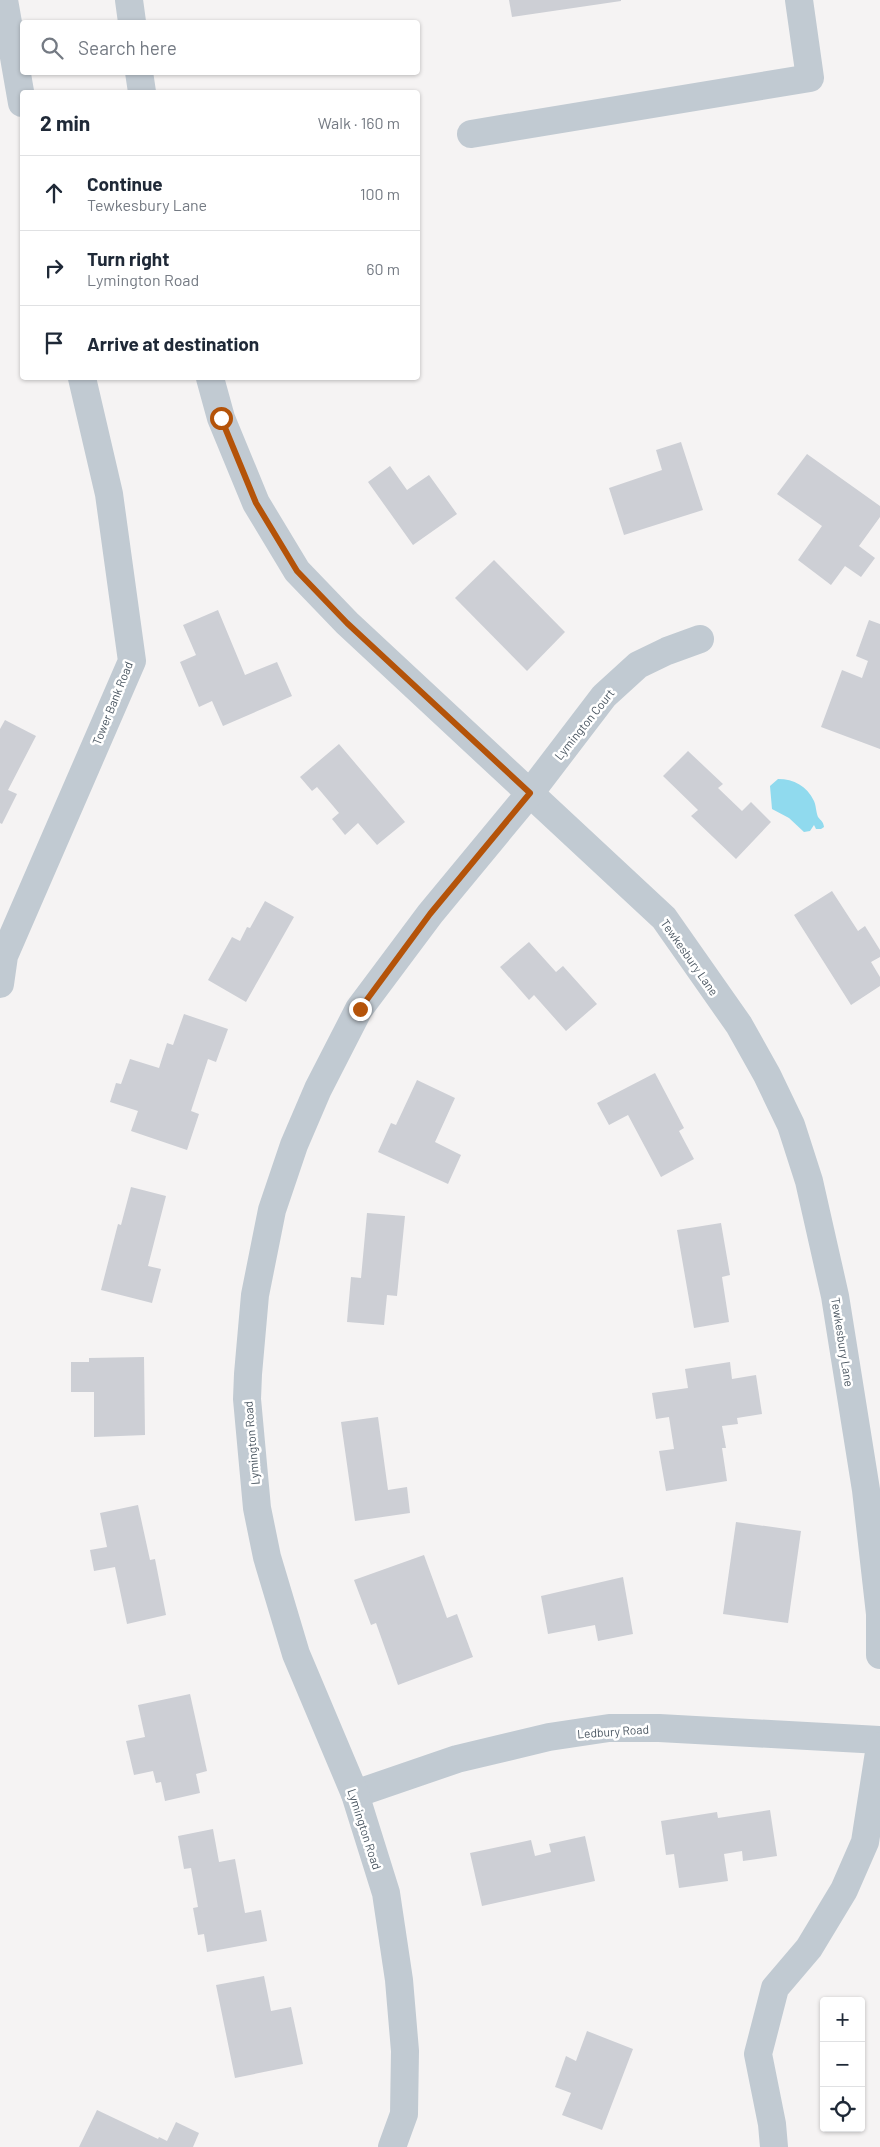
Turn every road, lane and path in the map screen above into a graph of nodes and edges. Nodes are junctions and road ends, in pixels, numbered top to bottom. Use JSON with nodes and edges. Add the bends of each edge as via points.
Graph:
{"nodes":[{"id":1,"x":4,"y":0,"type":"edge"},
{"id":2,"x":129,"y":0,"type":"edge"},
{"id":3,"x":799,"y":0,"type":"edge"},
{"id":4,"x":132,"y":20,"type":"edge"},
{"id":5,"x":139,"y":75,"type":"edge"},
{"id":6,"x":142,"y":90,"type":"edge"},
{"id":7,"x":20,"y":92,"type":"edge"},
{"id":8,"x":471,"y":134,"type":"dead end"},
{"id":9,"x":82,"y":380,"type":"edge"},
{"id":10,"x":211,"y":380,"type":"edge"},
{"id":11,"x":700,"y":639,"type":"dead end"},
{"id":12,"x":530,"y":793,"type":"junction"},
{"id":13,"x":0,"y":984,"type":"edge"},
{"id":14,"x":880,"y":1654,"type":"edge"},
{"id":15,"x":880,"y":1740,"type":"edge"},
{"id":16,"x":880,"y":1746,"type":"edge"},
{"id":17,"x":355,"y":1794,"type":"junction"},
{"id":18,"x":392,"y":2147,"type":"edge"},
{"id":19,"x":774,"y":2147,"type":"edge"}],
"edges":[{"from":1,"to":7,"type":"street"},
{"from":2,"to":4,"type":"street"},
{"from":3,"to":8,"type":"street","via":[[810,78]]},
{"from":5,"to":6,"type":"street"},
{"from":9,"to":13,"type":"street","name":"Tower Bank Road","via":[[109,494],[132,660],[4,956]]},
{"from":10,"to":12,"type":"street","name":"Tewkesbury Lane","via":[[221,418],[256,503],[297,571],[347,623]]},
{"from":11,"to":12,"type":"street","name":"Lymington Court","via":[[638,665],[604,696]]},
{"from":12,"to":14,"type":"street","name":"Tewkesbury Lane","via":[[664,918],[739,1025],[791,1125],[809,1181],[836,1296],[866,1490],[880,1614]]},
{"from":12,"to":17,"type":"street","name":"Lymington Road","via":[[430,914],[360,1009],[318,1089],[294,1145],[272,1210],[255,1294],[248,1399],[257,1508],[267,1557],[296,1654]]},
{"from":15,"to":17,"type":"street","name":"Ledbury Road","via":[[609,1728],[549,1737],[457,1759]]},
{"from":16,"to":19,"type":"street","via":[[865,1842],[844,1890],[809,1948],[775,1988],[758,2054]]},
{"from":17,"to":18,"type":"street","name":"Lymington Road","via":[[386,1893],[399,1980],[405,2051],[404,2114]]}]}
